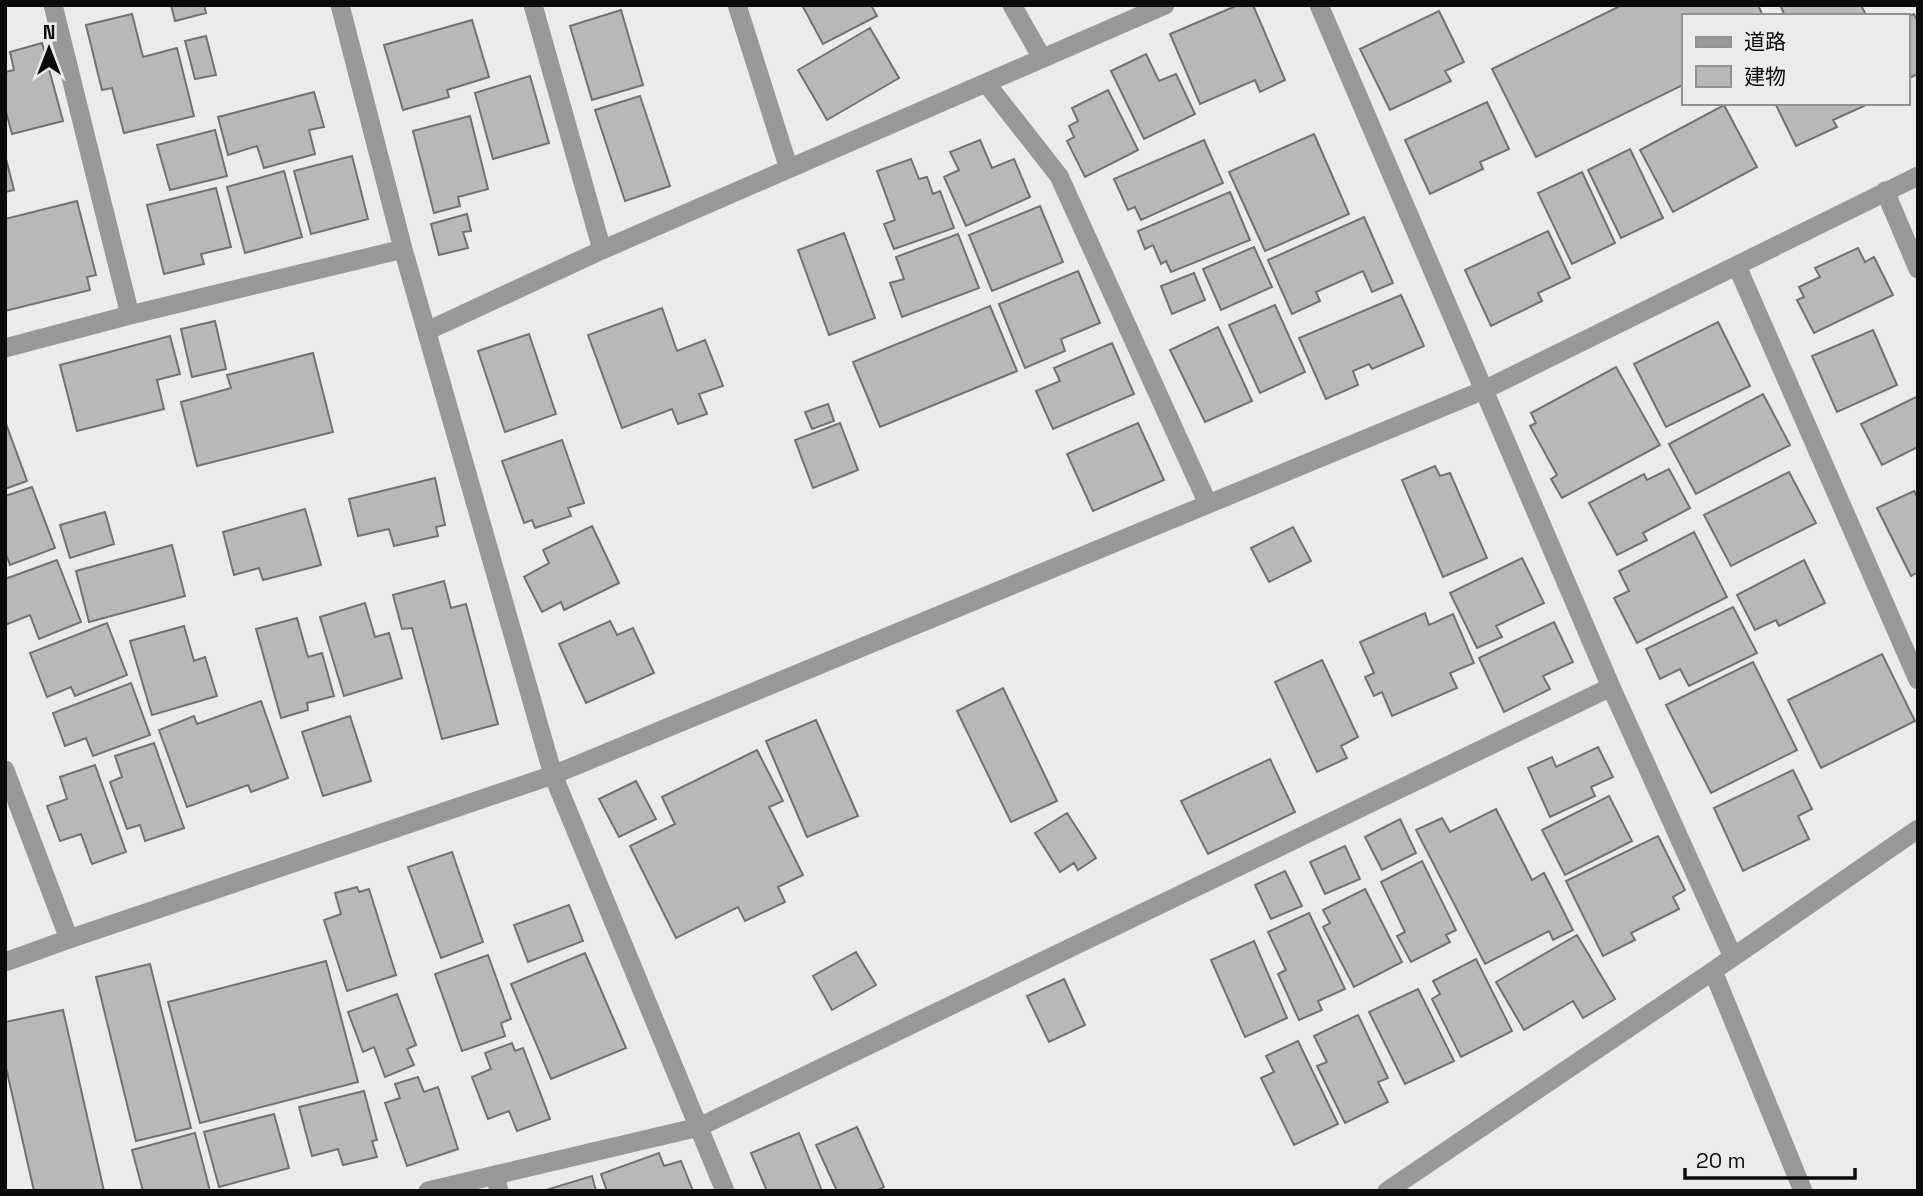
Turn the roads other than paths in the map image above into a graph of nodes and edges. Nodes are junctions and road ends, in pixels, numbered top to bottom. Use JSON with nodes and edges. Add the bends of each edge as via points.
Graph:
{"nodes":[{"id":1,"x":53,"y":5,"type":"edge"},
{"id":2,"x":340,"y":5,"type":"edge"},
{"id":3,"x":533,"y":5,"type":"edge"},
{"id":4,"x":737,"y":5,"type":"edge"},
{"id":5,"x":1012,"y":5,"type":"edge"},
{"id":6,"x":1165,"y":5,"type":"edge"},
{"id":7,"x":1319,"y":5,"type":"edge"},
{"id":8,"x":1042,"y":58,"type":"junction"},
{"id":9,"x":986,"y":83,"type":"junction"},
{"id":10,"x":789,"y":169,"type":"junction"},
{"id":11,"x":1918,"y":176,"type":"edge"},
{"id":12,"x":1885,"y":191,"type":"junction"},
{"id":13,"x":403,"y":249,"type":"junction"},
{"id":14,"x":602,"y":250,"type":"junction"},
{"id":15,"x":1737,"y":265,"type":"junction"},
{"id":16,"x":1918,"y":269,"type":"edge"},
{"id":17,"x":130,"y":315,"type":"junction"},
{"id":18,"x":427,"y":331,"type":"junction"},
{"id":19,"x":5,"y":348,"type":"edge"},
{"id":20,"x":1484,"y":390,"type":"junction"},
{"id":21,"x":1208,"y":504,"type":"junction"},
{"id":22,"x":1918,"y":680,"type":"edge"},
{"id":23,"x":1611,"y":687,"type":"junction"},
{"id":24,"x":5,"y":770,"type":"edge"},
{"id":25,"x":553,"y":775,"type":"junction"},
{"id":26,"x":1918,"y":828,"type":"edge"},
{"id":27,"x":69,"y":939,"type":"junction"},
{"id":28,"x":1733,"y":957,"type":"junction"},
{"id":29,"x":5,"y":962,"type":"edge"},
{"id":30,"x":1713,"y":971,"type":"junction"},
{"id":31,"x":699,"y":1127,"type":"junction"},
{"id":32,"x":497,"y":1183,"type":"edge"},
{"id":33,"x":428,"y":1191,"type":"edge"},
{"id":34,"x":725,"y":1191,"type":"edge"},
{"id":35,"x":1387,"y":1191,"type":"edge"},
{"id":36,"x":1803,"y":1191,"type":"edge"}],
"edges":[{"from":1,"to":17,"type":"street"},
{"from":2,"to":13,"type":"street"},
{"from":3,"to":14,"type":"street"},
{"from":4,"to":10,"type":"street"},
{"from":5,"to":8,"type":"street"},
{"from":6,"to":8,"type":"street"},
{"from":7,"to":20,"type":"street"},
{"from":8,"to":9,"type":"street"},
{"from":9,"to":10,"type":"street"},
{"from":9,"to":21,"type":"street","via":[[1059,176]]},
{"from":10,"to":14,"type":"street"},
{"from":11,"to":12,"type":"street"},
{"from":12,"to":15,"type":"street"},
{"from":12,"to":16,"type":"street"},
{"from":13,"to":17,"type":"street"},
{"from":13,"to":18,"type":"street"},
{"from":14,"to":18,"type":"street"},
{"from":15,"to":20,"type":"street"},
{"from":15,"to":22,"type":"street"},
{"from":17,"to":19,"type":"street"},
{"from":18,"to":25,"type":"street"},
{"from":20,"to":21,"type":"street"},
{"from":20,"to":23,"type":"street"},
{"from":21,"to":25,"type":"street"},
{"from":23,"to":28,"type":"street"},
{"from":23,"to":31,"type":"street"},
{"from":24,"to":27,"type":"street"},
{"from":25,"to":27,"type":"street"},
{"from":25,"to":31,"type":"street"},
{"from":26,"to":28,"type":"street"},
{"from":27,"to":29,"type":"street"},
{"from":28,"to":30,"type":"street"},
{"from":30,"to":35,"type":"street"},
{"from":30,"to":36,"type":"street"},
{"from":31,"to":32,"type":"street"},
{"from":31,"to":34,"type":"street"},
{"from":32,"to":33,"type":"street"}]}
